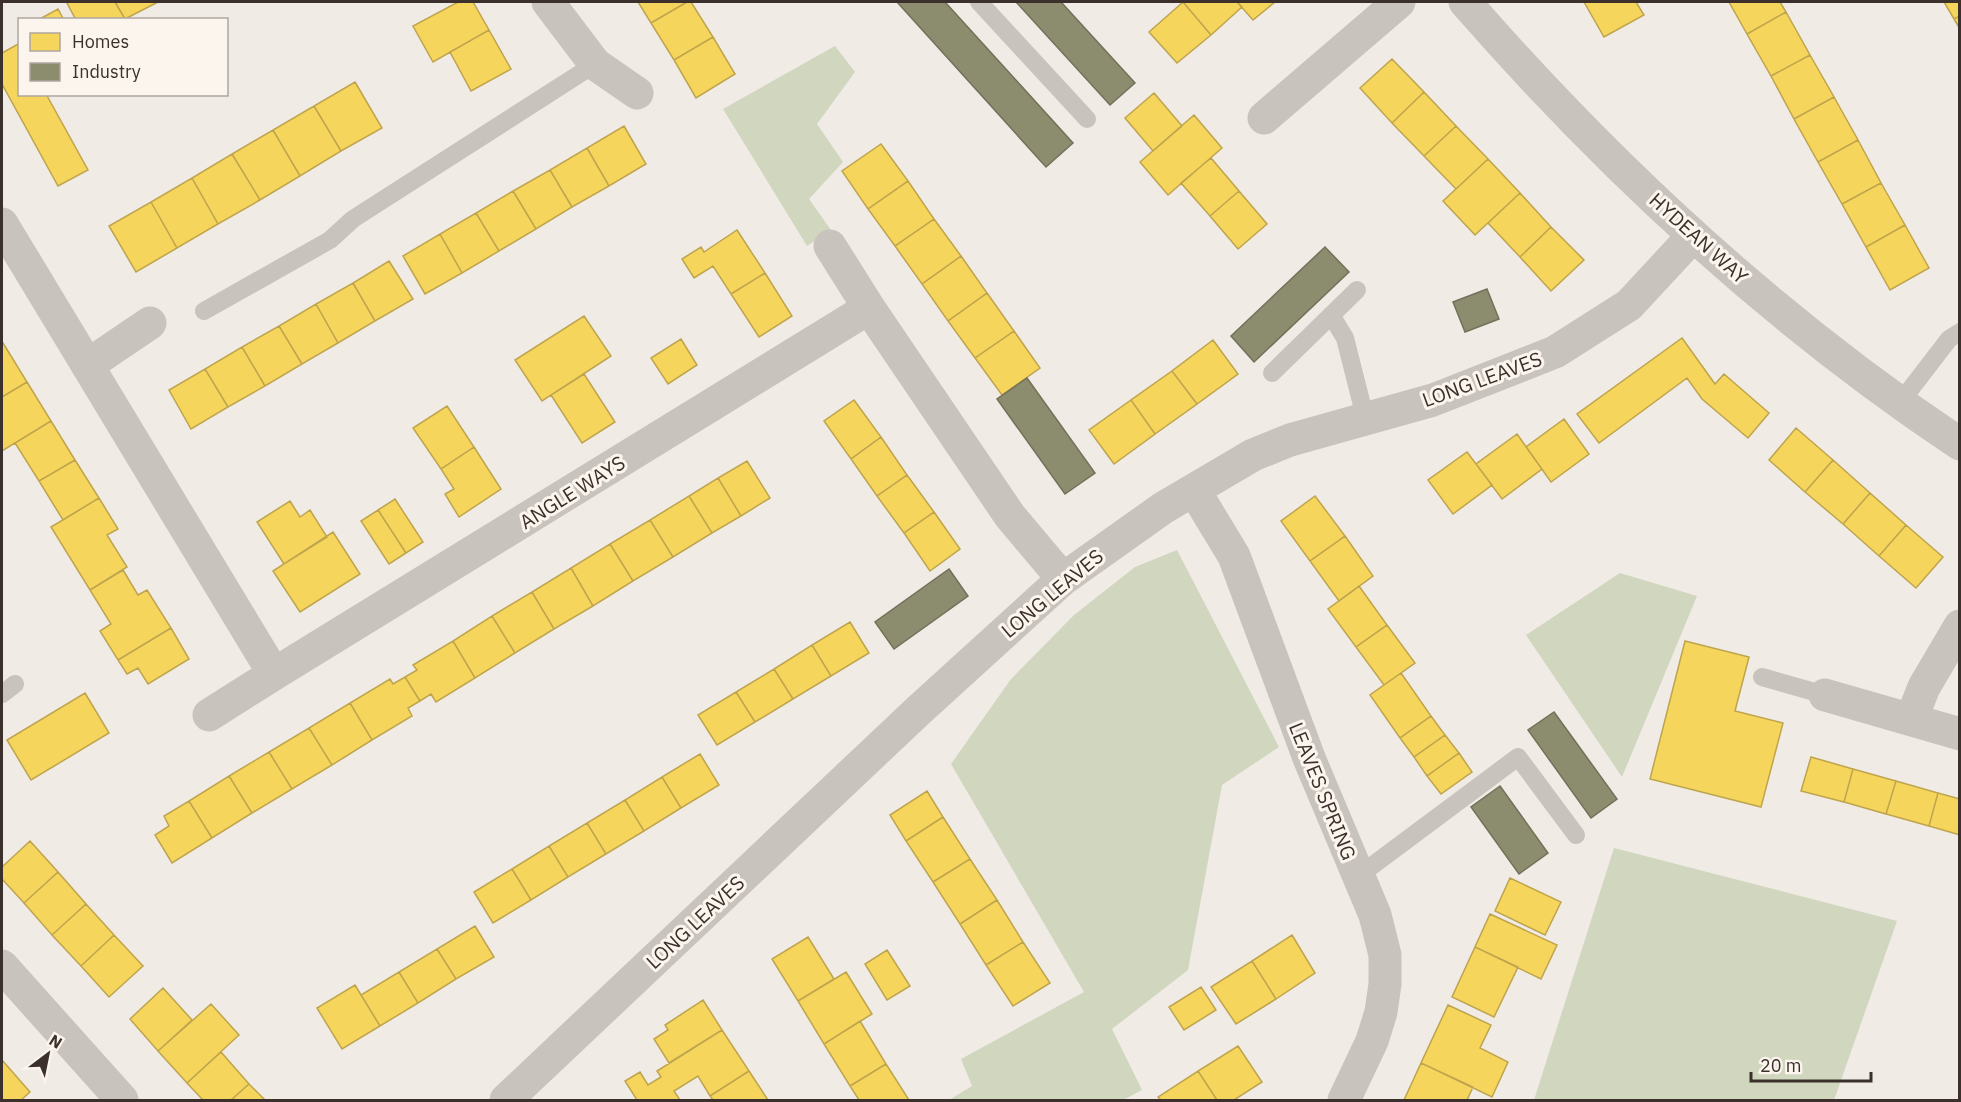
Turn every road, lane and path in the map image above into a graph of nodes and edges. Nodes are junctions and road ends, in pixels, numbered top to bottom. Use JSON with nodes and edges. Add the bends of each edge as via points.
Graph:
{"nodes":[{"id":1,"x":548,"y":2,"type":"edge"},
{"id":2,"x":979,"y":2,"type":"edge"},
{"id":3,"x":1399,"y":2,"type":"edge"},
{"id":4,"x":1465,"y":2,"type":"edge"},
{"id":5,"x":595,"y":64,"type":"junction"},
{"id":6,"x":637,"y":93,"type":"dead end"},
{"id":7,"x":1264,"y":118,"type":"dead end"},
{"id":8,"x":1087,"y":119,"type":"dead end"},
{"id":9,"x":2,"y":224,"type":"edge"},
{"id":10,"x":1693,"y":236,"type":"junction"},
{"id":11,"x":830,"y":246,"type":"dead end"},
{"id":12,"x":1356,"y":290,"type":"dead end"},
{"id":13,"x":869,"y":308,"type":"junction"},
{"id":14,"x":204,"y":311,"type":"dead end"},
{"id":15,"x":1331,"y":315,"type":"junction"},
{"id":16,"x":150,"y":323,"type":"dead end"},
{"id":17,"x":1959,"y":332,"type":"edge"},
{"id":18,"x":88,"y":365,"type":"junction"},
{"id":19,"x":1272,"y":373,"type":"dead end"},
{"id":20,"x":1899,"y":404,"type":"junction"},
{"id":21,"x":1365,"y":417,"type":"junction"},
{"id":22,"x":1959,"y":444,"type":"edge"},
{"id":23,"x":1194,"y":490,"type":"junction"},
{"id":24,"x":1064,"y":579,"type":"junction"},
{"id":25,"x":1959,"y":626,"type":"edge"},
{"id":26,"x":274,"y":674,"type":"junction"},
{"id":27,"x":1762,"y":676,"type":"dead end"},
{"id":28,"x":1825,"y":695,"type":"joint"},
{"id":29,"x":209,"y":715,"type":"dead end"},
{"id":30,"x":1911,"y":720,"type":"junction"},
{"id":31,"x":1959,"y":734,"type":"edge"},
{"id":32,"x":1576,"y":835,"type":"dead end"},
{"id":33,"x":1358,"y":877,"type":"junction"},
{"id":34,"x":2,"y":966,"type":"edge"},
{"id":35,"x":122,"y":1101,"type":"edge"},
{"id":36,"x":506,"y":1101,"type":"edge"},
{"id":37,"x":1344,"y":1101,"type":"edge"}],
"edges":[{"from":1,"to":5,"type":"street"},
{"from":2,"to":8,"type":"lane"},
{"from":3,"to":7,"type":"street"},
{"from":4,"to":10,"type":"street","name":"HYDEAN WAY","via":[[1590,136]]},
{"from":5,"to":6,"type":"street"},
{"from":5,"to":14,"type":"lane","via":[[353,219],[330,240]]},
{"from":9,"to":18,"type":"street"},
{"from":10,"to":20,"type":"street","name":"HYDEAN WAY"},
{"from":10,"to":21,"type":"street","name":"LONG LEAVES","via":[[1629,305],[1555,352],[1433,400]]},
{"from":11,"to":13,"type":"street"},
{"from":12,"to":15,"type":"lane"},
{"from":13,"to":24,"type":"street","via":[[1010,516]]},
{"from":13,"to":26,"type":"street","name":"ANGLE WAYS"},
{"from":15,"to":19,"type":"lane"},
{"from":15,"to":21,"type":"lane","via":[[1345,338]]},
{"from":16,"to":18,"type":"street"},
{"from":17,"to":20,"type":"lane","via":[[1949,339]]},
{"from":18,"to":26,"type":"street"},
{"from":20,"to":22,"type":"street","name":"HYDEAN WAY"},
{"from":21,"to":23,"type":"street","name":"LONG LEAVES","via":[[1253,455]]},
{"from":23,"to":24,"type":"street","name":"LONG LEAVES"},
{"from":23,"to":33,"type":"street","name":"LEAVES SPRING","via":[[1234,556]]},
{"from":24,"to":36,"type":"street","name":"LONG LEAVES","via":[[919,710]]},
{"from":25,"to":30,"type":"street","via":[[1923,687]]},
{"from":26,"to":29,"type":"street","name":"ANGLE WAYS"},
{"from":27,"to":28,"type":"lane"},
{"from":28,"to":30,"type":"street"},
{"from":30,"to":31,"type":"street"},
{"from":32,"to":33,"type":"lane","via":[[1518,757]]},
{"from":33,"to":37,"type":"street","name":"LEAVES SPRING","via":[[1375,915],[1384,956],[1385,984],[1372,1041]]},
{"from":34,"to":35,"type":"street"}]}
